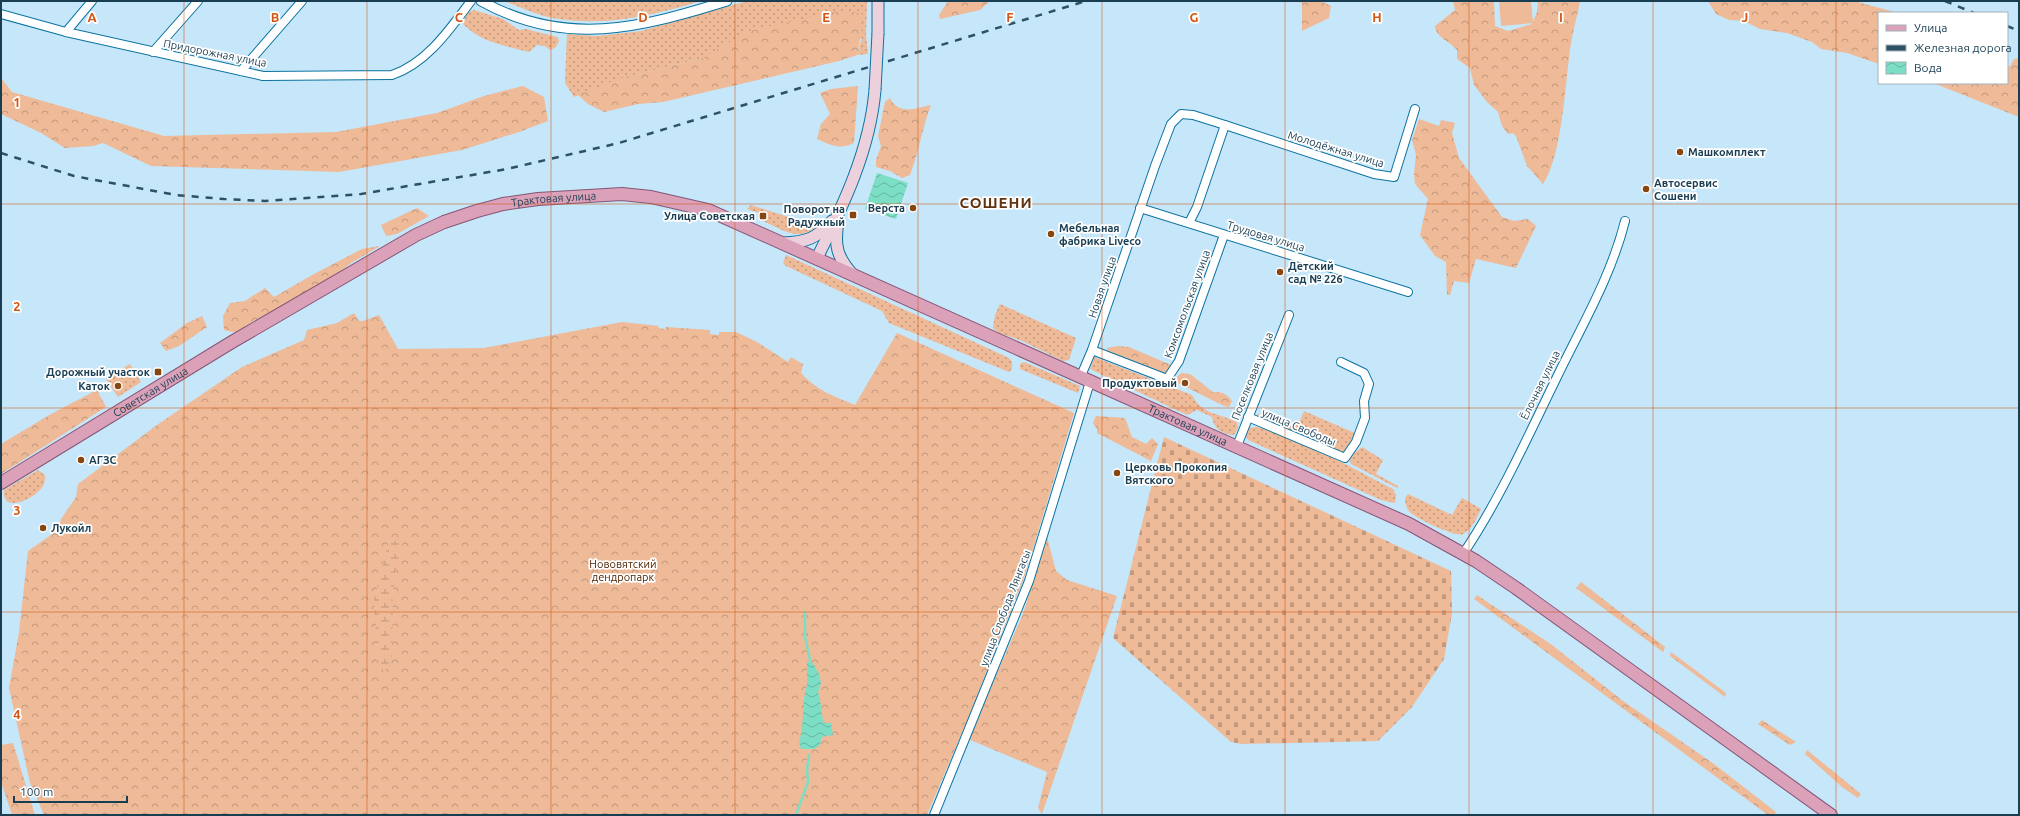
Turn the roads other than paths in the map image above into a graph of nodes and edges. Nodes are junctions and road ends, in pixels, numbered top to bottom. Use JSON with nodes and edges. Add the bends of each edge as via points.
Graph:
{"nodes":[{"id":1,"x":92,"y":1,"type":"edge"},
{"id":2,"x":198,"y":1,"type":"edge"},
{"id":3,"x":302,"y":1,"type":"edge"},
{"id":4,"x":471,"y":1,"type":"edge"},
{"id":5,"x":481,"y":1,"type":"edge"},
{"id":6,"x":727,"y":1,"type":"edge"},
{"id":7,"x":878,"y":1,"type":"edge"},
{"id":8,"x":1,"y":14,"type":"edge"},
{"id":9,"x":66,"y":32,"type":"junction"},
{"id":10,"x":153,"y":52,"type":"junction"},
{"id":11,"x":241,"y":71,"type":"junction"},
{"id":12,"x":1415,"y":108,"type":"dead end"},
{"id":13,"x":1226,"y":125,"type":"junction"},
{"id":14,"x":1140,"y":208,"type":"junction"},
{"id":15,"x":840,"y":209,"type":"junction"},
{"id":16,"x":1625,"y":221,"type":"dead end"},
{"id":17,"x":1189,"y":223,"type":"junction"},
{"id":18,"x":1224,"y":235,"type":"junction"},
{"id":19,"x":783,"y":243,"type":"junction"},
{"id":20,"x":817,"y":258,"type":"junction"},
{"id":21,"x":853,"y":276,"type":"junction"},
{"id":22,"x":1408,"y":292,"type":"dead end"},
{"id":23,"x":302,"y":302,"type":"joint"},
{"id":24,"x":1289,"y":315,"type":"dead end"},
{"id":25,"x":1092,"y":350,"type":"junction"},
{"id":26,"x":1341,"y":362,"type":"dead end"},
{"id":27,"x":1085,"y":380,"type":"junction"},
{"id":28,"x":1248,"y":417,"type":"junction"},
{"id":29,"x":1237,"y":446,"type":"junction"},
{"id":30,"x":1,"y":483,"type":"edge"},
{"id":31,"x":1463,"y":554,"type":"junction"},
{"id":32,"x":934,"y":815,"type":"edge"},
{"id":33,"x":1832,"y":815,"type":"edge"}],
"edges":[{"from":1,"to":9,"type":"street"},
{"from":2,"to":10,"type":"street"},
{"from":3,"to":11,"type":"street"},
{"from":4,"to":11,"type":"street","name":"Придорожная улица","via":[[432,50],[401,72],[392,75],[263,76]]},
{"from":5,"to":6,"type":"street","via":[[534,22],[584,29],[668,20]]},
{"from":7,"to":15,"type":"main road","bridge":true,"via":[[872,111],[861,155]]},
{"from":8,"to":9,"type":"street","name":"Придорожная улица"},
{"from":9,"to":10,"type":"street","name":"Придорожная улица"},
{"from":10,"to":11,"type":"street","name":"Придорожная улица"},
{"from":12,"to":13,"type":"street","name":"Молодёжная улица","via":[[1394,177],[1374,174]]},
{"from":13,"to":14,"type":"street","name":"Молодёжная улица","via":[[1181,114],[1171,124]]},
{"from":13,"to":17,"type":"street"},
{"from":14,"to":17,"type":"street","name":"Трудовая улица"},
{"from":14,"to":25,"type":"street","name":"Новая улица"},
{"from":15,"to":19,"type":"main road","via":[[815,237],[805,242]]},
{"from":15,"to":20,"type":"main road"},
{"from":15,"to":21,"type":"main road","via":[[836,249]]},
{"from":16,"to":31,"type":"street","name":"Ёлочная улица","via":[[1619,244],[1603,283],[1492,507]]},
{"from":17,"to":18,"type":"street","name":"Трудовая улица"},
{"from":18,"to":22,"type":"street","name":"Трудовая улица"},
{"from":18,"to":25,"type":"street","name":"Комсомольская улица","via":[[1179,361],[1167,379]]},
{"from":19,"to":20,"type":"main road","name":"Трактовая улица"},
{"from":19,"to":23,"type":"main road","name":"Трактовая улица","via":[[708,210],[651,197],[622,194],[538,199],[503,204],[444,222],[416,235]]},
{"from":20,"to":21,"type":"main road","name":"Трактовая улица"},
{"from":21,"to":27,"type":"main road","name":"Трактовая улица"},
{"from":23,"to":30,"type":"main road","name":"Советская улица"},
{"from":24,"to":28,"type":"street","name":"Поселковая улица"},
{"from":25,"to":27,"type":"street","name":"Новая улица"},
{"from":26,"to":28,"type":"street","name":"улица Свободы","via":[[1364,373],[1369,384],[1364,401],[1365,418],[1356,442],[1345,458]]},
{"from":27,"to":29,"type":"main road","name":"Трактовая улица"},
{"from":27,"to":32,"type":"street","name":"улица Слобода Лянгасы","via":[[1029,581]]},
{"from":28,"to":29,"type":"street","name":"Поселковая улица"},
{"from":29,"to":31,"type":"main road","name":"Трактовая улица","via":[[1409,524]]},
{"from":31,"to":33,"type":"main road","name":"Трактовая улица","via":[[1516,588]]}]}
